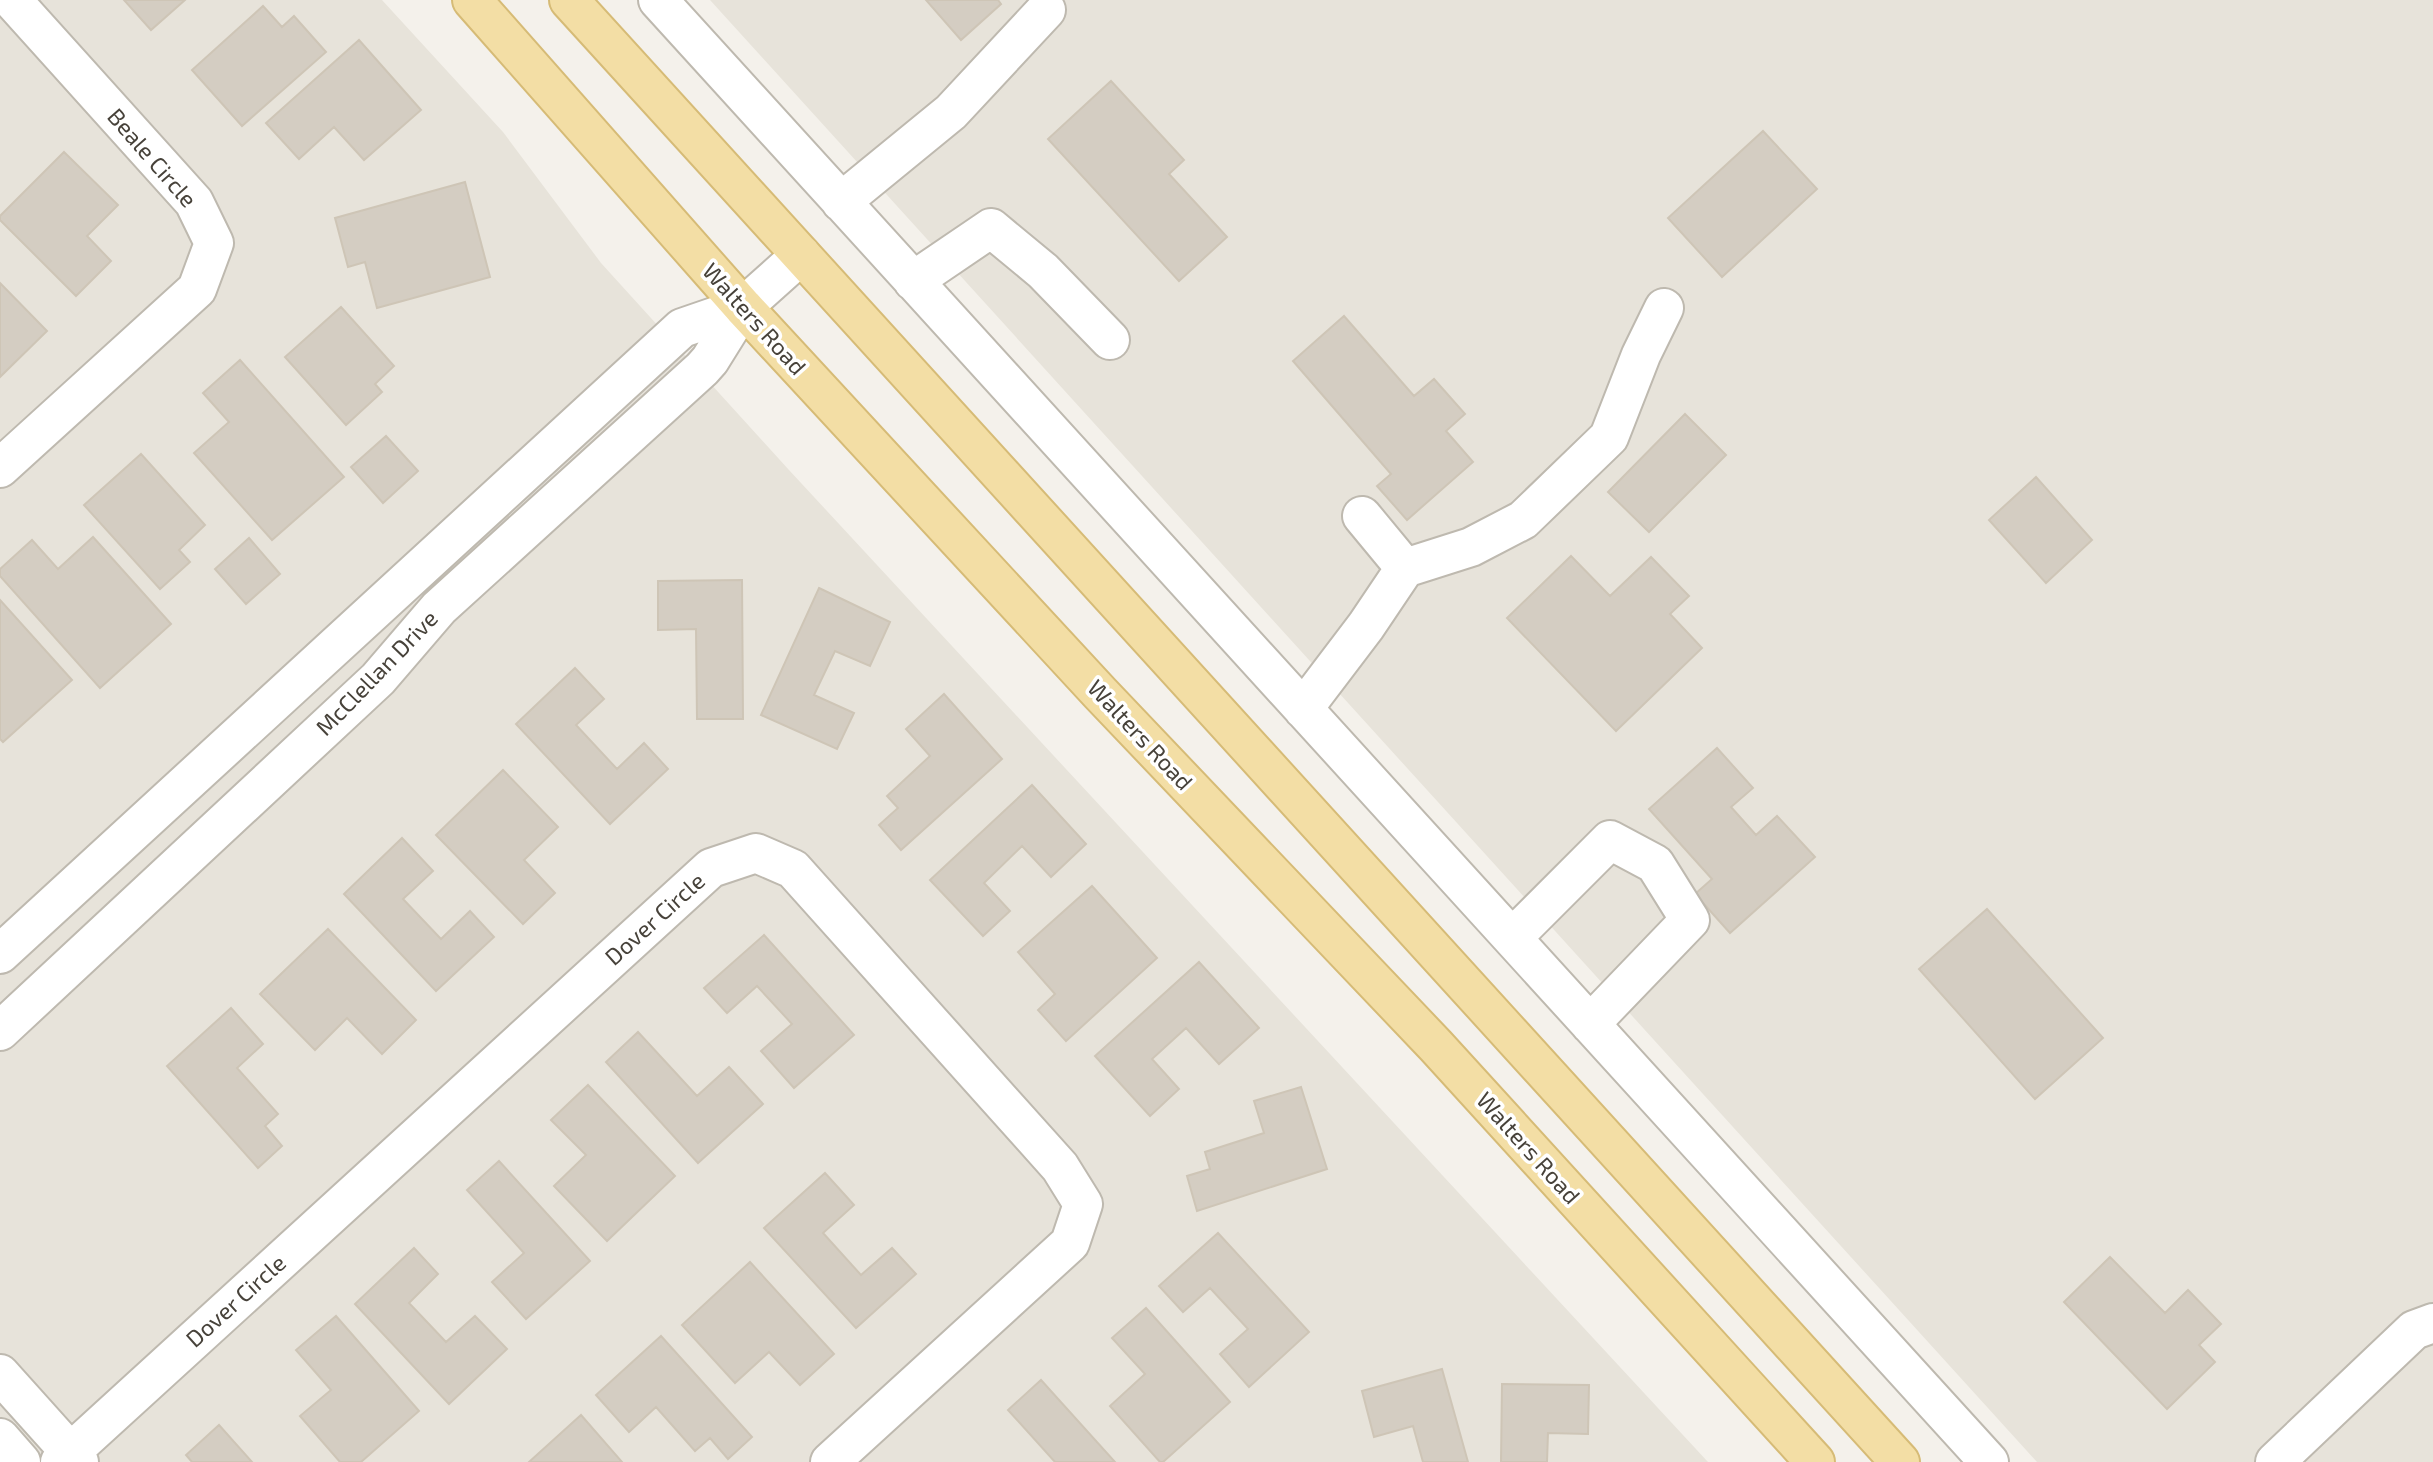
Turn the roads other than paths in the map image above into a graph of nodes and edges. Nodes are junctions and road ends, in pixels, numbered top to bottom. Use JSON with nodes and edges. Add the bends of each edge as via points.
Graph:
{"nodes":[{"id":1,"x":12,"y":0,"type":"edge"},
{"id":2,"x":472,"y":0,"type":"edge"},
{"id":3,"x":569,"y":0,"type":"edge"},
{"id":4,"x":658,"y":0,"type":"edge"},
{"id":5,"x":1046,"y":10,"type":"dead end"},
{"id":6,"x":841,"y":202,"type":"junction"},
{"id":7,"x":801,"y":255,"type":"junction"},
{"id":8,"x":913,"y":281,"type":"junction"},
{"id":9,"x":743,"y":307,"type":"junction"},
{"id":10,"x":1664,"y":308,"type":"dead end"},
{"id":11,"x":1110,"y":340,"type":"dead end"},
{"id":12,"x":0,"y":468,"type":"edge"},
{"id":13,"x":1362,"y":516,"type":"dead end"},
{"id":14,"x":1405,"y":568,"type":"junction"},
{"id":15,"x":1303,"y":709,"type":"junction"},
{"id":16,"x":1512,"y":938,"type":"junction"},
{"id":17,"x":0,"y":954,"type":"edge"},
{"id":18,"x":1590,"y":1024,"type":"junction"},
{"id":19,"x":0,"y":1031,"type":"edge"},
{"id":20,"x":2433,"y":1324,"type":"edge"},
{"id":21,"x":0,"y":1374,"type":"edge"},
{"id":22,"x":0,"y":1438,"type":"edge"},
{"id":23,"x":70,"y":1459,"type":"edge"},
{"id":24,"x":21,"y":1462,"type":"edge"},
{"id":25,"x":830,"y":1462,"type":"edge"},
{"id":26,"x":1815,"y":1462,"type":"edge"},
{"id":27,"x":1900,"y":1462,"type":"edge"},
{"id":28,"x":1989,"y":1462,"type":"edge"},
{"id":29,"x":2275,"y":1462,"type":"edge"}],
"edges":[{"from":1,"to":12,"type":"street","name":"Beale Circle","via":[[194,202],[214,243],[197,289]]},
{"from":2,"to":9,"type":"main road","name":"Walters Road"},
{"from":3,"to":7,"type":"main road"},
{"from":4,"to":6,"type":"street"},
{"from":5,"to":6,"type":"street","via":[[951,112]]},
{"from":6,"to":8,"type":"street"},
{"from":7,"to":9,"type":"street","name":"McClellan Drive"},
{"from":7,"to":27,"type":"main road"},
{"from":8,"to":11,"type":"street","via":[[991,228],[1043,271]]},
{"from":8,"to":15,"type":"street"},
{"from":9,"to":17,"type":"street","name":"McClellan Drive","via":[[682,328]]},
{"from":9,"to":19,"type":"street","name":"McClellan Drive","via":[[702,369],[439,608],[378,679]]},
{"from":9,"to":26,"type":"main road","name":"Walters Road","via":[[1100,693],[1436,1046]]},
{"from":10,"to":14,"type":"street","via":[[1609,438],[1523,520],[1471,547]]},
{"from":13,"to":14,"type":"street"},
{"from":14,"to":15,"type":"street"},
{"from":15,"to":16,"type":"street"},
{"from":16,"to":18,"type":"street"},
{"from":16,"to":18,"type":"street","via":[[1610,840],[1656,864],[1690,920]]},
{"from":18,"to":28,"type":"street"},
{"from":20,"to":29,"type":"street","via":[[2414,1331]]},
{"from":21,"to":23,"type":"street"},
{"from":22,"to":24,"type":"street"},
{"from":23,"to":25,"type":"street","name":"Dover Circle","via":[[711,868],[756,853],[793,869],[1060,1167],[1083,1204],[1070,1243]]}]}
